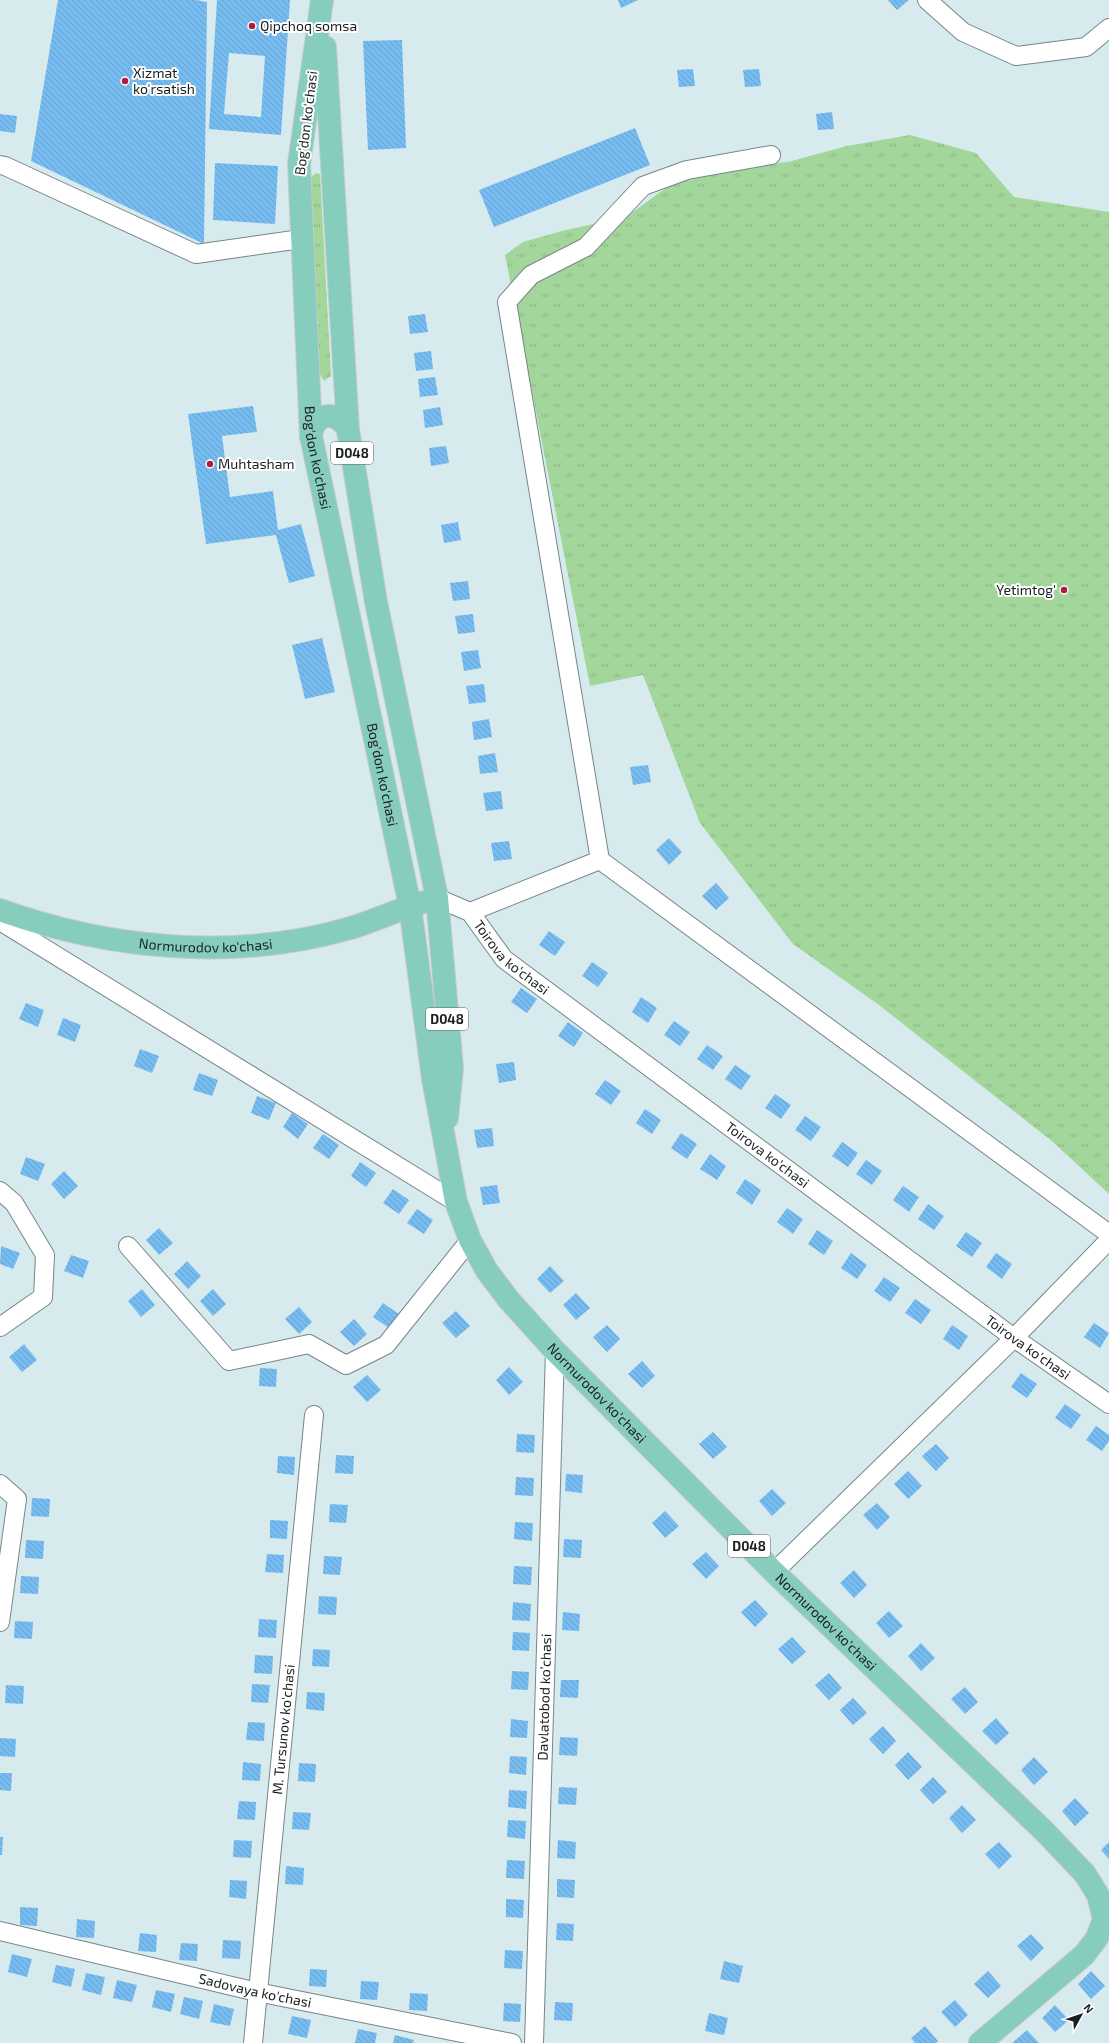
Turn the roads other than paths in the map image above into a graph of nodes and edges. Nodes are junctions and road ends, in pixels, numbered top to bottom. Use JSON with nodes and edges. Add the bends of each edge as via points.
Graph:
{"nodes":[{"id":1,"x":927,"y":0,"type":"edge"},
{"id":2,"x":323,"y":1,"type":"edge"},
{"id":3,"x":1109,"y":28,"type":"edge"},
{"id":4,"x":771,"y":155,"type":"dead end"},
{"id":5,"x":0,"y":165,"type":"edge"},
{"id":6,"x":301,"y":239,"type":"junction"},
{"id":7,"x":348,"y":430,"type":"junction"},
{"id":8,"x":310,"y":436,"type":"junction"},
{"id":9,"x":600,"y":860,"type":"junction"},
{"id":10,"x":437,"y":898,"type":"junction"},
{"id":11,"x":410,"y":906,"type":"junction"},
{"id":12,"x":0,"y":910,"type":"edge"},
{"id":13,"x":470,"y":912,"type":"junction"},
{"id":14,"x":0,"y":921,"type":"edge"},
{"id":15,"x":444,"y":1140,"type":"junction"},
{"id":16,"x":0,"y":1191,"type":"edge"},
{"id":17,"x":456,"y":1202,"type":"junction"},
{"id":18,"x":1109,"y":1234,"type":"edge"},
{"id":19,"x":470,"y":1240,"type":"junction"},
{"id":20,"x":1109,"y":1240,"type":"edge"},
{"id":21,"x":128,"y":1246,"type":"dead end"},
{"id":22,"x":0,"y":1327,"type":"edge"},
{"id":23,"x":1014,"y":1338,"type":"junction"},
{"id":24,"x":555,"y":1351,"type":"junction"},
{"id":25,"x":1109,"y":1404,"type":"edge"},
{"id":26,"x":314,"y":1415,"type":"dead end"},
{"id":27,"x":0,"y":1484,"type":"edge"},
{"id":28,"x":774,"y":1572,"type":"junction"},
{"id":29,"x":0,"y":1622,"type":"edge"},
{"id":30,"x":1107,"y":1920,"type":"edge"},
{"id":31,"x":0,"y":1931,"type":"edge"},
{"id":32,"x":257,"y":1992,"type":"junction"},
{"id":33,"x":253,"y":2043,"type":"edge"},
{"id":34,"x":512,"y":2043,"type":"edge"},
{"id":35,"x":534,"y":2043,"type":"edge"},
{"id":36,"x":980,"y":2043,"type":"edge"}],
"edges":[{"from":1,"to":3,"type":"street","via":[[963,32],[1016,56],[1086,47]]},
{"from":2,"to":6,"type":"main road","name":"Bog'don ko'chasi","number":"D048","via":[[299,164]]},
{"from":2,"to":7,"type":"main road","name":"Bog'don ko'chasi","number":"D048"},
{"from":4,"to":9,"type":"street","via":[[687,170],[643,186],[586,247],[531,275],[507,302]]},
{"from":5,"to":6,"type":"street","via":[[196,254]]},
{"from":6,"to":8,"type":"main road","name":"Bog'don ko'chasi","number":"D048"},
{"from":7,"to":8,"type":"main road","via":[[344,421],[336,416],[326,416],[315,423]]},
{"from":7,"to":10,"type":"main road","name":"Bog'don ko'chasi","number":"D048","via":[[376,602]]},
{"from":8,"to":11,"type":"main road","name":"Bog'don ko'chasi","number":"D048"},
{"from":9,"to":13,"type":"street"},
{"from":9,"to":18,"type":"street"},
{"from":10,"to":11,"type":"main road","name":"Normurodov ko'chasi"},
{"from":10,"to":13,"type":"street","name":"Toirova ko'chasi"},
{"from":10,"to":15,"type":"main road","name":"Normurodov ko'chasi","number":"D048","via":[[452,1068]]},
{"from":11,"to":12,"type":"main road","name":"Normurodov ko'chasi","via":[[337,932],[238,948],[168,945],[113,939],[64,930]]},
{"from":11,"to":15,"type":"main road","name":"Normurodov ko'chasi","number":"D048","via":[[433,1079]]},
{"from":13,"to":23,"type":"street","name":"Toirova ko'chasi","via":[[504,959]]},
{"from":14,"to":17,"type":"street"},
{"from":15,"to":17,"type":"main road","name":"Normurodov ko'chasi","number":"D048"},
{"from":16,"to":22,"type":"street","via":[[14,1203],[45,1255],[43,1297]]},
{"from":17,"to":19,"type":"main road","name":"Normurodov ko'chasi","number":"D048"},
{"from":19,"to":21,"type":"street","via":[[386,1345],[346,1365],[309,1344],[229,1361]]},
{"from":19,"to":24,"type":"main road","name":"Normurodov ko'chasi","number":"D048","via":[[497,1286]]},
{"from":20,"to":23,"type":"street"},
{"from":23,"to":25,"type":"street","name":"Toirova ko'chasi"},
{"from":23,"to":28,"type":"street"},
{"from":24,"to":28,"type":"main road","name":"Normurodov ko'chasi","number":"D048"},
{"from":24,"to":35,"type":"street","name":"Davlatobod ko’chasi"},
{"from":26,"to":32,"type":"street","name":"M. Tursunov ko'chasi"},
{"from":27,"to":29,"type":"street","via":[[18,1499]]},
{"from":28,"to":30,"type":"main road","name":"Normurodov ko'chasi","number":"D048","via":[[1045,1832],[1092,1884]]},
{"from":30,"to":36,"type":"main road","number":"D048","via":[[1084,1955]]},
{"from":31,"to":32,"type":"street","name":"Sadovaya ko'chasi"},
{"from":32,"to":33,"type":"street","name":"M. Tursunov ko'chasi"},
{"from":32,"to":34,"type":"street","name":"Sadovaya ko'chasi"}]}
